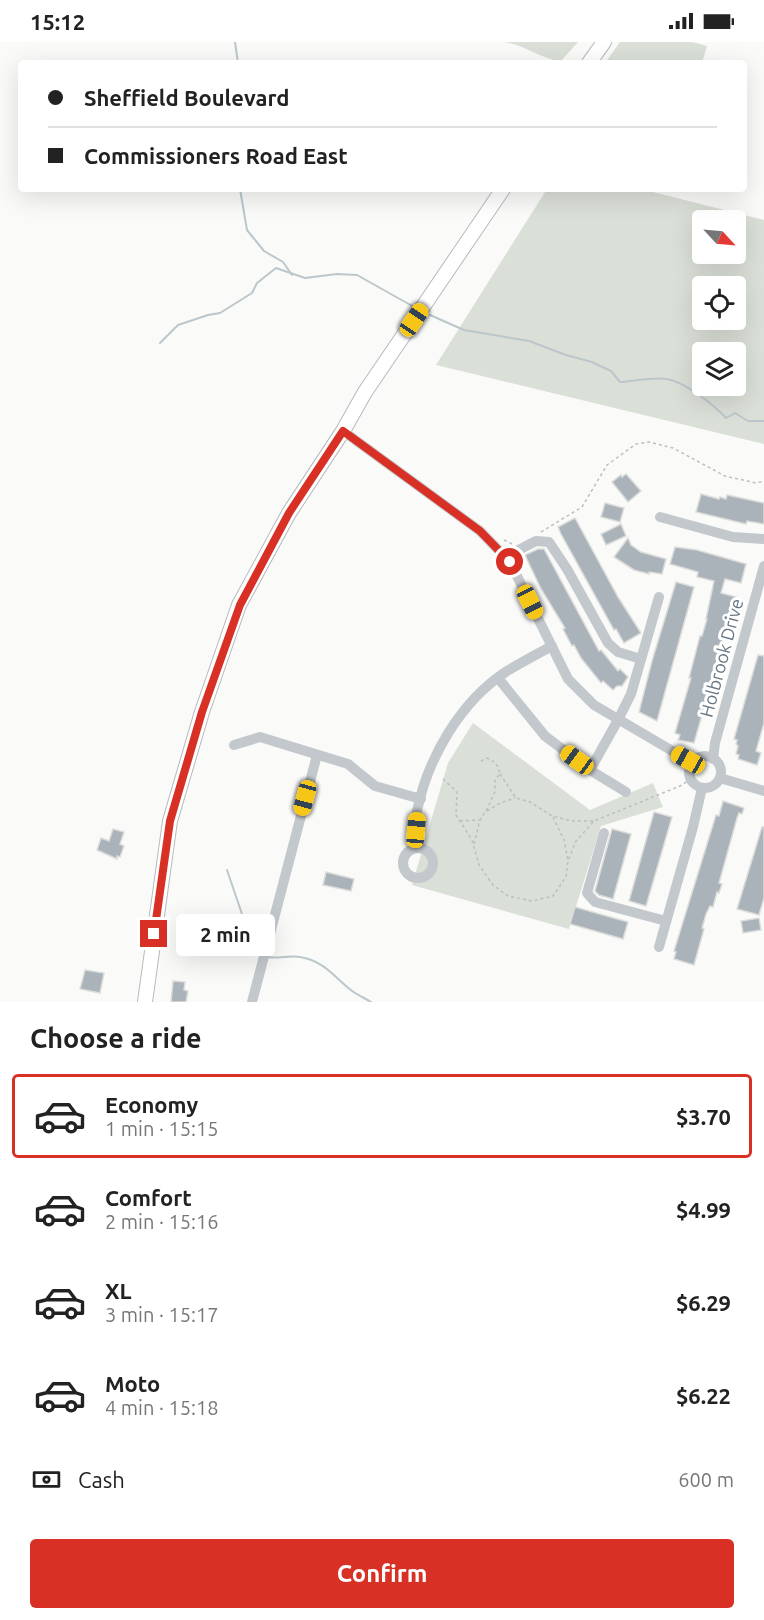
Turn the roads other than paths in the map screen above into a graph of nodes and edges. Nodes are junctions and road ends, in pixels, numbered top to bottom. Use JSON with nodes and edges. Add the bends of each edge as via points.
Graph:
{"nodes":[{"id":1,"x":604,"y":42,"type":"edge"},
{"id":2,"x":591,"y":60,"type":"edge"},
{"id":3,"x":501,"y":192,"type":"edge"},
{"id":4,"x":343,"y":431,"type":"junction"},
{"id":5,"x":660,"y":517,"type":"dead end"},
{"id":6,"x":764,"y":539,"type":"edge"},
{"id":7,"x":505,"y":557,"type":"junction"},
{"id":8,"x":764,"y":566,"type":"edge"},
{"id":9,"x":659,"y":597,"type":"dead end"},
{"id":10,"x":552,"y":646,"type":"junction"},
{"id":11,"x":641,"y":659,"type":"junction"},
{"id":12,"x":498,"y":678,"type":"junction"},
{"id":13,"x":618,"y":720,"type":"junction"},
{"id":14,"x":234,"y":745,"type":"dead end"},
{"id":15,"x":317,"y":755,"type":"junction"},
{"id":16,"x":713,"y":759,"type":"junction"},
{"id":17,"x":693,"y":763,"type":"junction"},
{"id":18,"x":590,"y":770,"type":"junction"},
{"id":19,"x":720,"y":778,"type":"junction"},
{"id":20,"x":702,"y":788,"type":"junction"},
{"id":21,"x":764,"y":791,"type":"edge"},
{"id":22,"x":626,"y":792,"type":"dead end"},
{"id":23,"x":421,"y":799,"type":"junction"},
{"id":24,"x":604,"y":832,"type":"dead end"},
{"id":25,"x":414,"y":848,"type":"dead end"},
{"id":26,"x":666,"y":921,"type":"junction"},
{"id":27,"x":659,"y":947,"type":"dead end"},
{"id":28,"x":145,"y":1002,"type":"edge"},
{"id":29,"x":252,"y":1002,"type":"edge"}],
"edges":[{"from":1,"to":2,"type":"main road"},
{"from":3,"to":4,"type":"main road","via":[[365,392]]},
{"from":4,"to":7,"type":"street","via":[[480,531]]},
{"from":4,"to":28,"type":"main road","via":[[289,513],[240,605],[202,712],[170,821]]},
{"from":5,"to":6,"type":"street","via":[[733,537]]},
{"from":7,"to":10,"type":"street"},
{"from":7,"to":11,"type":"street","via":[[536,541],[549,542],[608,643],[618,652]]},
{"from":8,"to":16,"type":"street","name":"Holbrook Drive"},
{"from":9,"to":11,"type":"street"},
{"from":10,"to":12,"type":"street"},
{"from":10,"to":13,"type":"street","via":[[568,679],[594,705]]},
{"from":11,"to":13,"type":"street"},
{"from":12,"to":18,"type":"street","via":[[544,736]]},
{"from":12,"to":23,"type":"street","via":[[472,701],[442,743]]},
{"from":13,"to":17,"type":"street"},
{"from":13,"to":18,"type":"street"},
{"from":14,"to":15,"type":"street","via":[[260,737]]},
{"from":15,"to":23,"type":"street","via":[[348,764],[375,786]]},
{"from":15,"to":29,"type":"street"},
{"from":16,"to":17,"type":"street","via":[[705,756]]},
{"from":16,"to":19,"type":"street","via":[[721,769]]},
{"from":17,"to":20,"type":"street","via":[[691,779]]},
{"from":18,"to":22,"type":"street"},
{"from":19,"to":20,"type":"street","via":[[714,785]]},
{"from":19,"to":21,"type":"street"},
{"from":20,"to":26,"type":"street"},
{"from":23,"to":25,"type":"street"},
{"from":24,"to":26,"type":"street","via":[[587,893],[595,902]]},
{"from":26,"to":27,"type":"street"}]}
